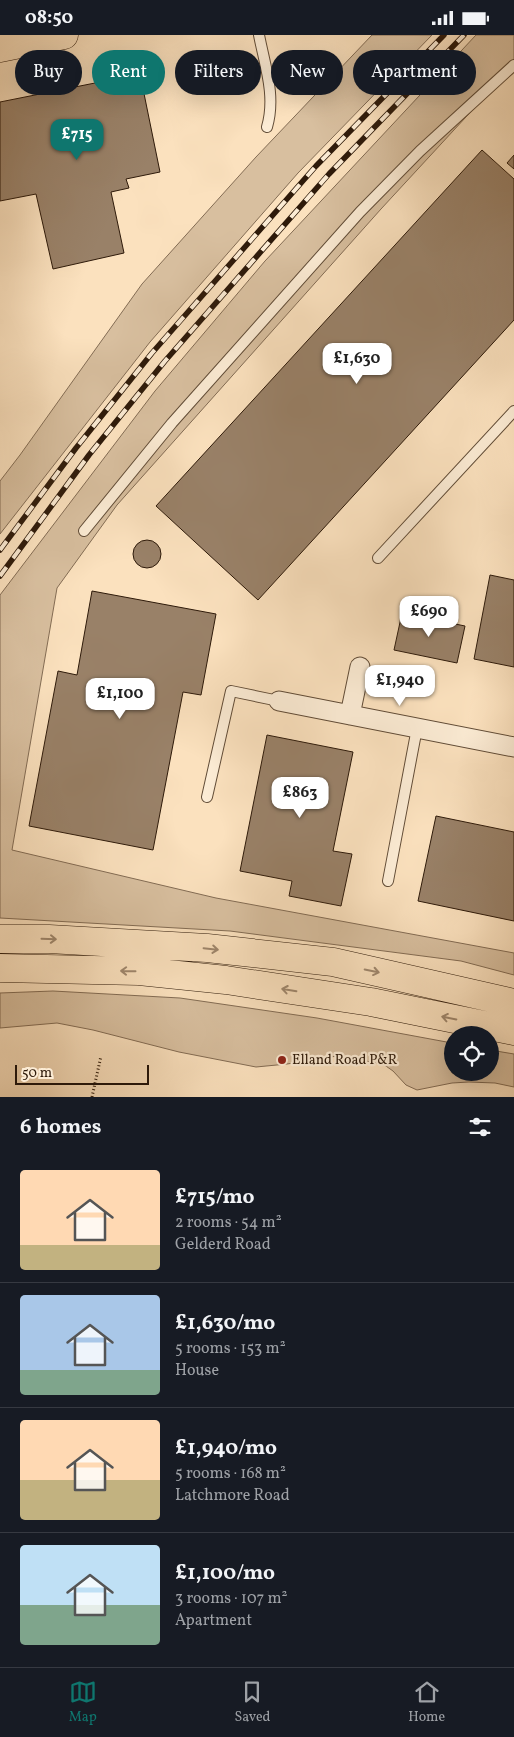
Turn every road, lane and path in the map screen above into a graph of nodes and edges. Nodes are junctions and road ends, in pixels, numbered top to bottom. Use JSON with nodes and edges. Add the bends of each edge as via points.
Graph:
{"nodes":[{"id":1,"x":259,"y":35,"type":"edge"},
{"id":2,"x":50,"y":36,"type":"edge"},
{"id":3,"x":0,"y":48,"type":"edge"},
{"id":4,"x":514,"y":65,"type":"edge"},
{"id":5,"x":266,"y":127,"type":"dead end"},
{"id":6,"x":514,"y":411,"type":"edge"},
{"id":7,"x":84,"y":531,"type":"dead end"},
{"id":8,"x":378,"y":557,"type":"dead end"},
{"id":9,"x":360,"y":667,"type":"dead end"},
{"id":10,"x":279,"y":701,"type":"joint"},
{"id":11,"x":350,"y":715,"type":"junction"},
{"id":12,"x":417,"y":728,"type":"junction"},
{"id":13,"x":514,"y":747,"type":"edge"},
{"id":14,"x":207,"y":797,"type":"dead end"},
{"id":15,"x":388,"y":881,"type":"dead end"},
{"id":16,"x":0,"y":939,"type":"edge"},
{"id":17,"x":0,"y":968,"type":"edge"},
{"id":18,"x":514,"y":1003,"type":"edge"},
{"id":19,"x":514,"y":1031,"type":"edge"},
{"id":20,"x":101,"y":1056,"type":"dead end"},
{"id":21,"x":92,"y":1097,"type":"edge"}],
"edges":[{"from":1,"to":5,"type":"lane","via":[[271,92]]},
{"from":2,"to":3,"type":"main road"},
{"from":4,"to":7,"type":"lane","via":[[420,151],[360,212],[172,423]]},
{"from":6,"to":8,"type":"lane"},
{"from":9,"to":11,"type":"street"},
{"from":10,"to":11,"type":"street"},
{"from":10,"to":14,"type":"lane","via":[[230,691]]},
{"from":11,"to":12,"type":"street"},
{"from":12,"to":13,"type":"street"},
{"from":12,"to":15,"type":"lane"},
{"from":16,"to":18,"type":"main road","one_way":true,"via":[[207,948],[333,962]]},
{"from":19,"to":17,"type":"main road","one_way":true,"via":[[371,1003],[226,980],[139,971]]},
{"from":20,"to":21,"type":"path"}]}
